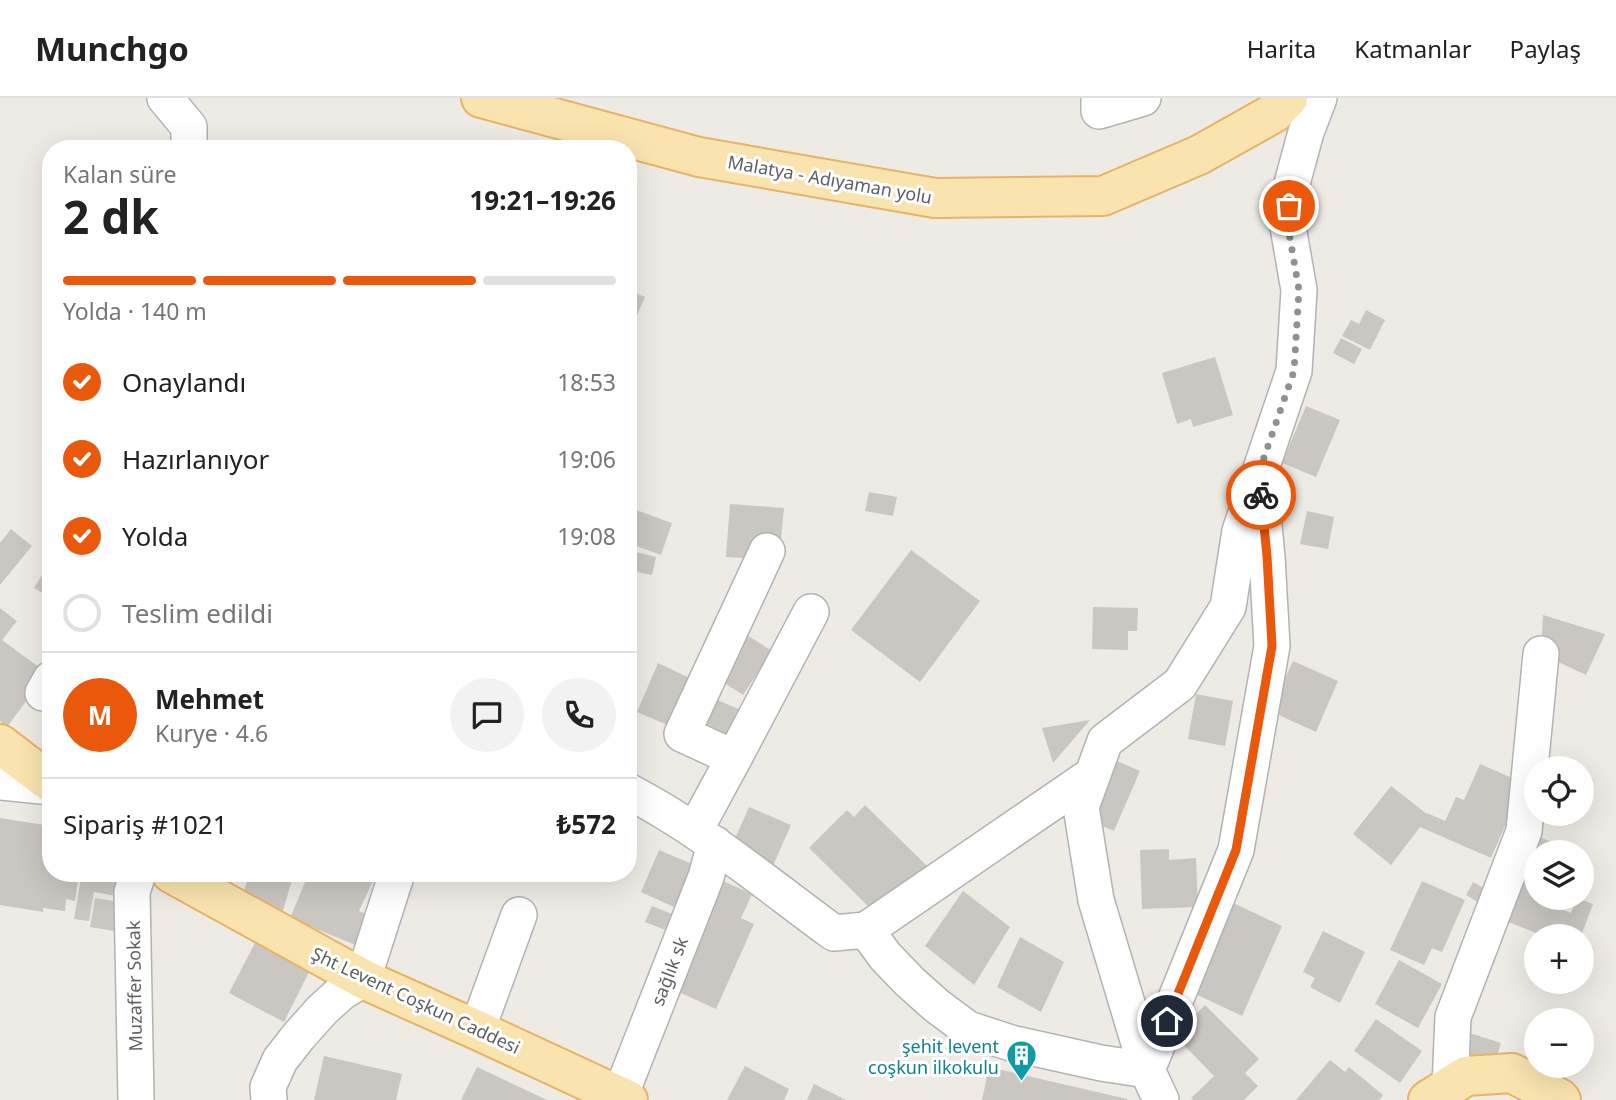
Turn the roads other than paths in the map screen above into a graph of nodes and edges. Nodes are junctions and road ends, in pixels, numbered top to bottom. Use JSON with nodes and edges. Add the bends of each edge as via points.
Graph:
{"nodes":[{"id":1,"x":165,"y":98,"type":"edge"},
{"id":2,"x":481,"y":98,"type":"edge"},
{"id":3,"x":1099,"y":98,"type":"edge"},
{"id":4,"x":1143,"y":98,"type":"edge"},
{"id":5,"x":1288,"y":98,"type":"edge"},
{"id":6,"x":1319,"y":98,"type":"edge"},
{"id":7,"x":189,"y":140,"type":"edge"},
{"id":8,"x":636,"y":140,"type":"edge"},
{"id":9,"x":637,"y":140,"type":"edge"},
{"id":10,"x":1259,"y":472,"type":"junction"},
{"id":11,"x":767,"y":551,"type":"dead end"},
{"id":12,"x":811,"y":612,"type":"dead end"},
{"id":13,"x":1541,"y":654,"type":"dead end"},
{"id":14,"x":0,"y":744,"type":"edge"},
{"id":15,"x":734,"y":758,"type":"junction"},
{"id":16,"x":1092,"y":775,"type":"junction"},
{"id":17,"x":42,"y":778,"type":"edge"},
{"id":18,"x":0,"y":782,"type":"edge"},
{"id":19,"x":42,"y":784,"type":"edge"},
{"id":20,"x":637,"y":796,"type":"edge"},
{"id":21,"x":705,"y":837,"type":"junction"},
{"id":22,"x":135,"y":882,"type":"edge"},
{"id":23,"x":187,"y":882,"type":"edge"},
{"id":24,"x":394,"y":882,"type":"edge"},
{"id":25,"x":519,"y":915,"type":"dead end"},
{"id":26,"x":866,"y":930,"type":"junction"},
{"id":27,"x":363,"y":979,"type":"junction"},
{"id":28,"x":477,"y":1030,"type":"junction"},
{"id":29,"x":1154,"y":1085,"type":"edge"},
{"id":30,"x":1439,"y":1093,"type":"edge"},
{"id":31,"x":624,"y":1098,"type":"edge"},
{"id":32,"x":1559,"y":1099,"type":"edge"},
{"id":33,"x":136,"y":1100,"type":"edge"},
{"id":34,"x":269,"y":1100,"type":"edge"}],
"edges":[{"from":1,"to":7,"type":"street","via":[[189,127]]},
{"from":2,"to":8,"type":"main road","name":"Malatya - Adıyaman yolu"},
{"from":3,"to":4,"type":"street","via":[[1099,111]]},
{"from":5,"to":9,"type":"main road","name":"Malatya - Adıyaman yolu","via":[[1274,113],[1199,155],[1103,196],[935,198],[699,157]]},
{"from":6,"to":10,"type":"street","via":[[1290,191],[1287,221],[1299,290],[1294,371]]},
{"from":10,"to":16,"type":"street","via":[[1240,531],[1228,607],[1180,684],[1105,741]]},
{"from":10,"to":29,"type":"street","via":[[1272,646],[1236,850]]},
{"from":11,"to":15,"type":"street","via":[[682,734]]},
{"from":12,"to":15,"type":"street","name":"sağlık sk"},
{"from":13,"to":30,"type":"street","via":[[1524,831],[1453,1017]]},
{"from":14,"to":17,"type":"main road"},
{"from":15,"to":21,"type":"street","name":"sağlık sk"},
{"from":16,"to":26,"type":"street"},
{"from":16,"to":29,"type":"street","via":[[1080,807],[1096,900]]},
{"from":18,"to":19,"type":"street"},
{"from":20,"to":21,"type":"street"},
{"from":21,"to":26,"type":"street","via":[[834,933]]},
{"from":21,"to":31,"type":"street","name":"sağlık sk","via":[[706,877]]},
{"from":22,"to":33,"type":"street","name":"Muzaffer Sokak"},
{"from":23,"to":27,"type":"main road","name":"Şht Levent Coşkun Caddesi"},
{"from":24,"to":27,"type":"street"},
{"from":25,"to":28,"type":"street"},
{"from":26,"to":29,"type":"street","via":[[910,982],[968,1029],[1101,1063]]},
{"from":27,"to":28,"type":"main road","name":"Şht Levent Coşkun Caddesi"},
{"from":27,"to":34,"type":"street","via":[[322,1010],[280,1060],[268,1087]]},
{"from":28,"to":31,"type":"main road","name":"Şht Levent Coşkun Caddesi"},
{"from":30,"to":32,"type":"main road","via":[[1466,1076],[1512,1073]]}]}
